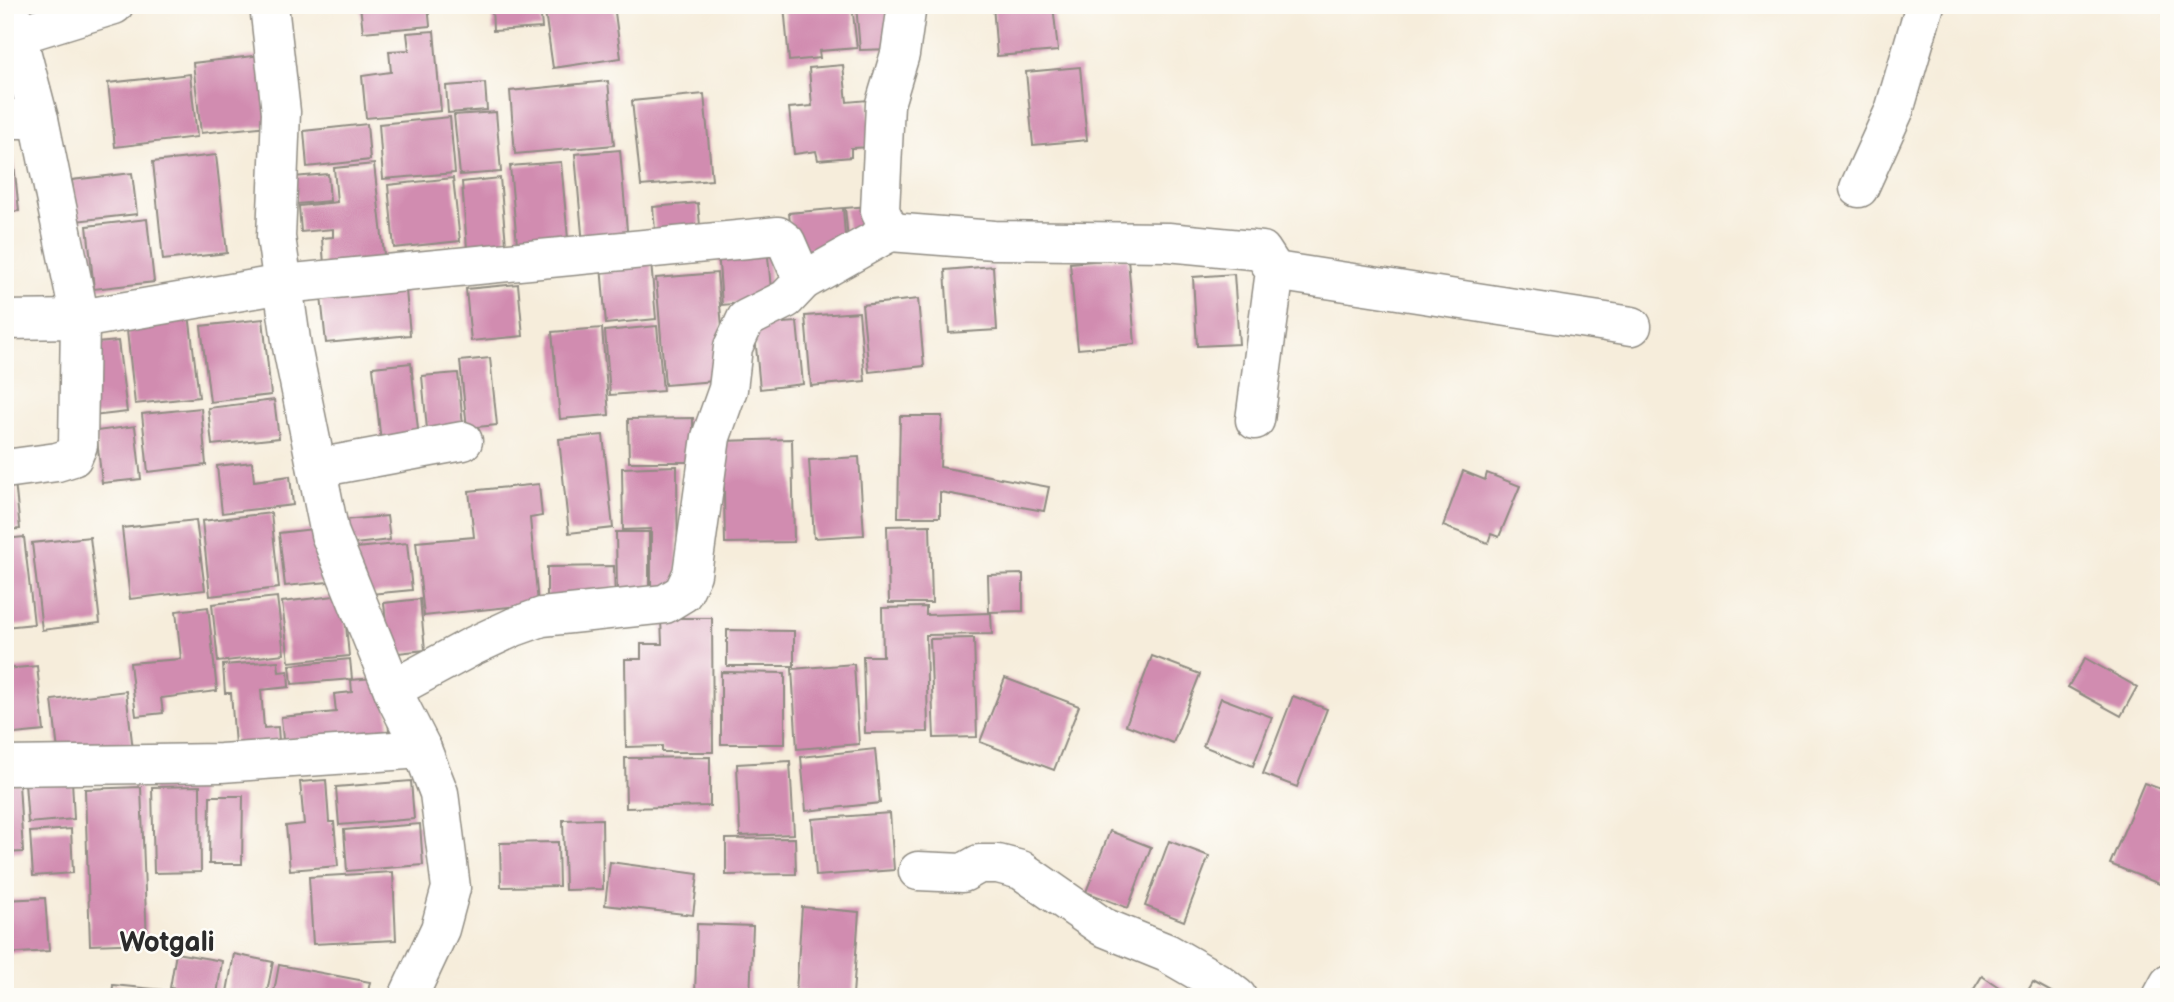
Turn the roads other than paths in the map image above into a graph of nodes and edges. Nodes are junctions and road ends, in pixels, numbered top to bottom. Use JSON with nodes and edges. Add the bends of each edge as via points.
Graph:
{"nodes":[{"id":1,"x":114,"y":5,"type":"edge"},
{"id":2,"x":269,"y":5,"type":"edge"},
{"id":3,"x":907,"y":5,"type":"edge"},
{"id":4,"x":1925,"y":5,"type":"edge"},
{"id":5,"x":13,"y":20,"type":"edge"},
{"id":6,"x":22,"y":119,"type":"edge"},
{"id":7,"x":1858,"y":188,"type":"dead end"},
{"id":8,"x":890,"y":232,"type":"junction"},
{"id":9,"x":1275,"y":271,"type":"junction"},
{"id":10,"x":803,"y":281,"type":"junction"},
{"id":11,"x":283,"y":284,"type":"junction"},
{"id":12,"x":80,"y":319,"type":"junction"},
{"id":13,"x":5,"y":320,"type":"edge"},
{"id":14,"x":1632,"y":326,"type":"dead end"},
{"id":15,"x":1255,"y":420,"type":"dead end"},
{"id":16,"x":463,"y":441,"type":"dead end"},
{"id":17,"x":317,"y":468,"type":"junction"},
{"id":18,"x":5,"y":469,"type":"edge"},
{"id":19,"x":393,"y":689,"type":"junction"},
{"id":20,"x":422,"y":749,"type":"junction"},
{"id":21,"x":5,"y":766,"type":"edge"},
{"id":22,"x":918,"y":871,"type":"dead end"},
{"id":23,"x":2169,"y":984,"type":"edge"},
{"id":24,"x":408,"y":997,"type":"edge"},
{"id":25,"x":1237,"y":997,"type":"edge"},
{"id":26,"x":2162,"y":997,"type":"edge"}],
"edges":[{"from":1,"to":5,"type":"street"},
{"from":2,"to":11,"type":"street","via":[[281,112],[276,237]]},
{"from":3,"to":8,"type":"street","via":[[900,54],[885,104],[880,211]]},
{"from":4,"to":7,"type":"street","via":[[1894,111]]},
{"from":5,"to":6,"type":"street"},
{"from":6,"to":12,"type":"street"},
{"from":8,"to":9,"type":"street","via":[[994,240],[1168,242],[1262,251]]},
{"from":8,"to":10,"type":"street"},
{"from":9,"to":14,"type":"street"},
{"from":9,"to":15,"type":"street"},
{"from":10,"to":11,"type":"street","via":[[786,242],[778,236]]},
{"from":10,"to":19,"type":"street","via":[[786,299],[746,319],[733,347],[727,389],[711,437],[692,574],[683,593],[665,604],[542,617],[514,626]]},
{"from":11,"to":12,"type":"street"},
{"from":11,"to":17,"type":"street"},
{"from":12,"to":13,"type":"street"},
{"from":12,"to":18,"type":"street","via":[[78,445],[72,457],[57,462]]},
{"from":16,"to":17,"type":"street"},
{"from":17,"to":19,"type":"street","via":[[330,534]]},
{"from":19,"to":20,"type":"street"},
{"from":20,"to":21,"type":"street","via":[[220,762]]},
{"from":20,"to":24,"type":"street","via":[[439,793],[451,888],[440,929]]},
{"from":22,"to":25,"type":"street","via":[[963,873],[979,864],[1021,870],[1103,927],[1167,953]]},
{"from":23,"to":26,"type":"street"}]}
